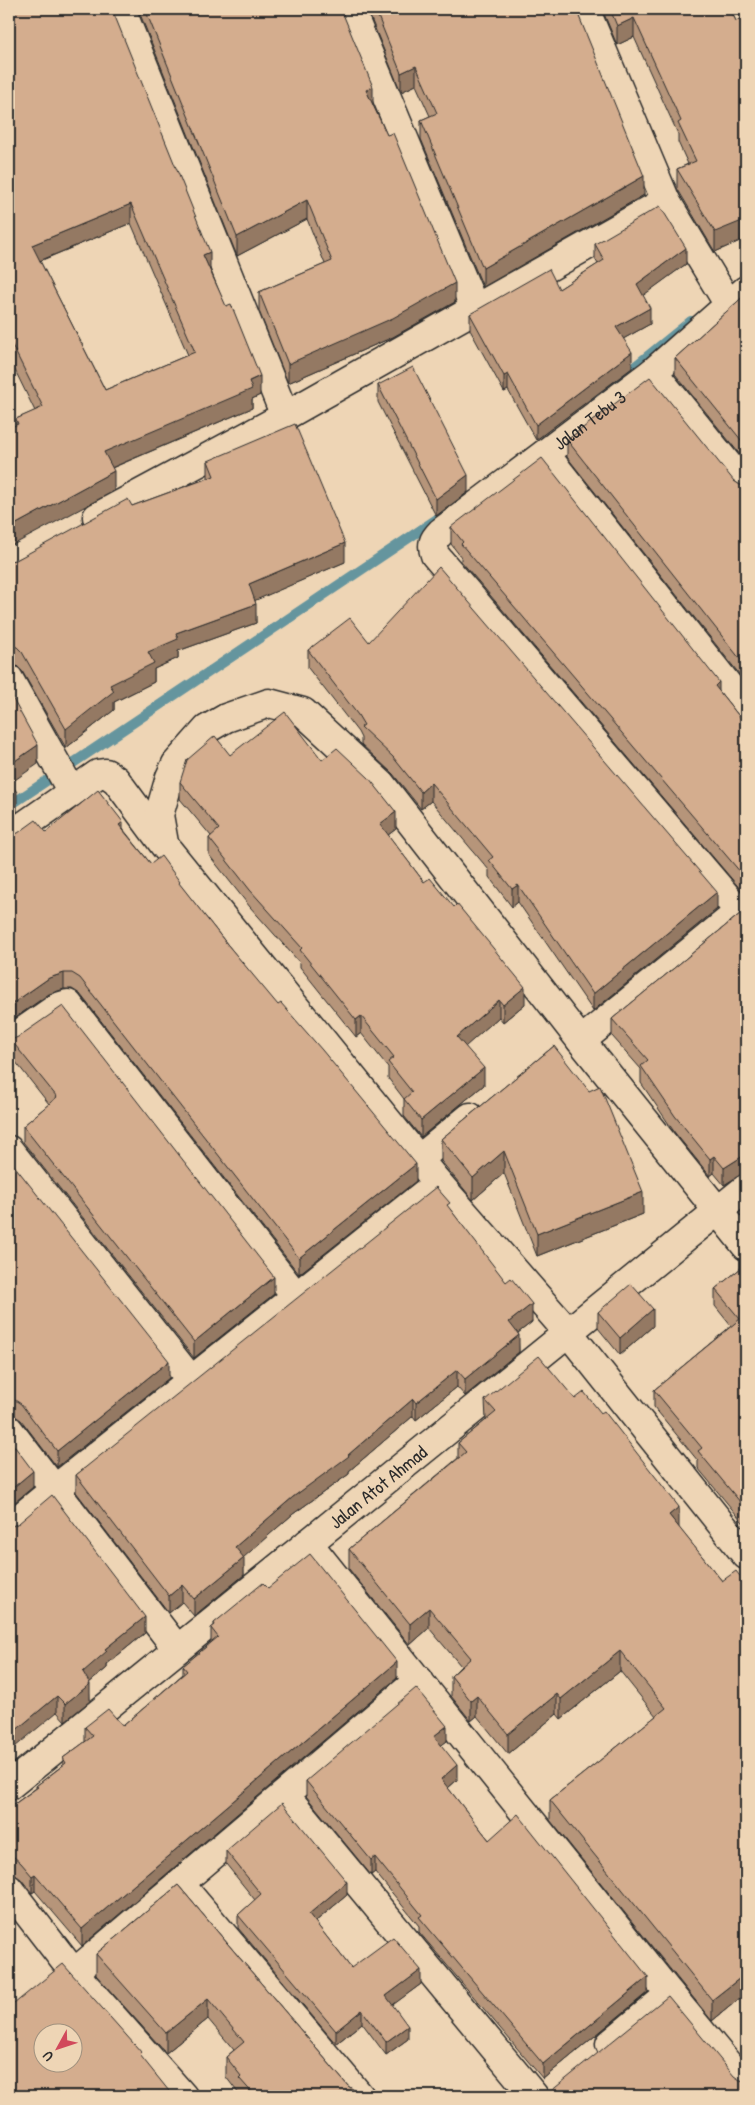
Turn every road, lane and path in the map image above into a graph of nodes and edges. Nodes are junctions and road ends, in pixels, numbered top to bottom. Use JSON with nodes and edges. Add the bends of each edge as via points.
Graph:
{"nodes":[{"id":1,"x":121,"y":9,"type":"edge"},
{"id":2,"x":350,"y":9,"type":"edge"},
{"id":3,"x":585,"y":9,"type":"edge"},
{"id":4,"x":666,"y":201,"type":"junction"},
{"id":5,"x":733,"y":298,"type":"edge"},
{"id":6,"x":474,"y":309,"type":"junction"},
{"id":7,"x":653,"y":372,"type":"junction"},
{"id":8,"x":285,"y":416,"type":"junction"},
{"id":9,"x":545,"y":454,"type":"junction"},
{"id":10,"x":746,"y":488,"type":"edge"},
{"id":11,"x":78,"y":528,"type":"edge"},
{"id":12,"x":9,"y":680,"type":"edge"},
{"id":13,"x":746,"y":708,"type":"edge"},
{"id":14,"x":72,"y":792,"type":"junction"},
{"id":15,"x":9,"y":836,"type":"edge"},
{"id":16,"x":164,"y":845,"type":"junction"},
{"id":17,"x":743,"y":909,"type":"edge"},
{"id":18,"x":571,"y":1039,"type":"junction"},
{"id":19,"x":9,"y":1041,"type":"edge"},
{"id":20,"x":488,"y":1102,"type":"edge"},
{"id":21,"x":9,"y":1150,"type":"edge"},
{"id":22,"x":419,"y":1158,"type":"junction"},
{"id":23,"x":438,"y":1183,"type":"junction"},
{"id":24,"x":746,"y":1188,"type":"edge"},
{"id":25,"x":717,"y":1212,"type":"junction"},
{"id":26,"x":746,"y":1246,"type":"edge"},
{"id":27,"x":296,"y":1296,"type":"junction"},
{"id":28,"x":568,"y":1332,"type":"junction"},
{"id":29,"x":191,"y":1380,"type":"junction"},
{"id":30,"x":9,"y":1430,"type":"edge"},
{"id":31,"x":54,"y":1489,"type":"junction"},
{"id":32,"x":9,"y":1527,"type":"edge"},
{"id":33,"x":308,"y":1543,"type":"junction"},
{"id":34,"x":746,"y":1554,"type":"edge"},
{"id":35,"x":177,"y":1649,"type":"junction"},
{"id":36,"x":419,"y":1680,"type":"junction"},
{"id":37,"x":9,"y":1786,"type":"edge"},
{"id":38,"x":285,"y":1795,"type":"junction"},
{"id":39,"x":180,"y":1884,"type":"junction"},
{"id":40,"x":9,"y":1889,"type":"edge"},
{"id":41,"x":74,"y":1973,"type":"junction"},
{"id":42,"x":670,"y":1994,"type":"junction"},
{"id":43,"x":593,"y":2058,"type":"edge"},
{"id":44,"x":746,"y":2086,"type":"edge"},
{"id":45,"x":546,"y":2094,"type":"edge"},
{"id":46,"x":183,"y":2096,"type":"edge"},
{"id":47,"x":360,"y":2096,"type":"edge"}],
"edges":[{"from":1,"to":8,"type":"street"},
{"from":2,"to":6,"type":"street"},
{"from":3,"to":4,"type":"street"},
{"from":4,"to":5,"type":"street","via":[[707,272]]},
{"from":4,"to":6,"type":"street"},
{"from":5,"to":7,"type":"street","name":"Jalan Tebu 3"},
{"from":6,"to":8,"type":"street"},
{"from":7,"to":9,"type":"street","name":"Jalan Tebu 3"},
{"from":7,"to":10,"type":"street"},
{"from":8,"to":11,"type":"street"},
{"from":9,"to":13,"type":"street"},
{"from":9,"to":17,"type":"street","name":"Jalan Tebu 3","via":[[441,532],[434,538],[432,547],[442,563]]},
{"from":12,"to":14,"type":"street"},
{"from":14,"to":15,"type":"street"},
{"from":14,"to":16,"type":"street","via":[[98,774],[106,774],[116,780]]},
{"from":16,"to":18,"type":"street","via":[[159,815],[170,777],[176,764],[207,729],[226,718],[269,703],[303,712],[381,784]]},
{"from":16,"to":22,"type":"street"},
{"from":17,"to":18,"type":"street"},
{"from":18,"to":25,"type":"street"},
{"from":19,"to":27,"type":"street","via":[[58,1007],[68,1004]]},
{"from":20,"to":22,"type":"street"},
{"from":21,"to":29,"type":"street"},
{"from":22,"to":23,"type":"street"},
{"from":23,"to":27,"type":"street"},
{"from":23,"to":28,"type":"street"},
{"from":24,"to":25,"type":"street","name":"Jalan Atot Ahmad"},
{"from":25,"to":26,"type":"street"},
{"from":25,"to":28,"type":"street","name":"Jalan Atot Ahmad"},
{"from":27,"to":29,"type":"street"},
{"from":28,"to":33,"type":"street","name":"Jalan Atot Ahmad"},
{"from":28,"to":34,"type":"street"},
{"from":29,"to":31,"type":"street"},
{"from":30,"to":31,"type":"street"},
{"from":31,"to":32,"type":"street"},
{"from":31,"to":35,"type":"street"},
{"from":33,"to":35,"type":"street","name":"Jalan Atot Ahmad"},
{"from":33,"to":36,"type":"street"},
{"from":35,"to":37,"type":"street","name":"Jalan Atot Ahmad"},
{"from":36,"to":38,"type":"street"},
{"from":36,"to":42,"type":"street"},
{"from":38,"to":39,"type":"street"},
{"from":38,"to":45,"type":"street"},
{"from":39,"to":41,"type":"street"},
{"from":39,"to":47,"type":"street"},
{"from":40,"to":41,"type":"street"},
{"from":41,"to":46,"type":"street"},
{"from":42,"to":43,"type":"street"},
{"from":42,"to":44,"type":"street"}]}
